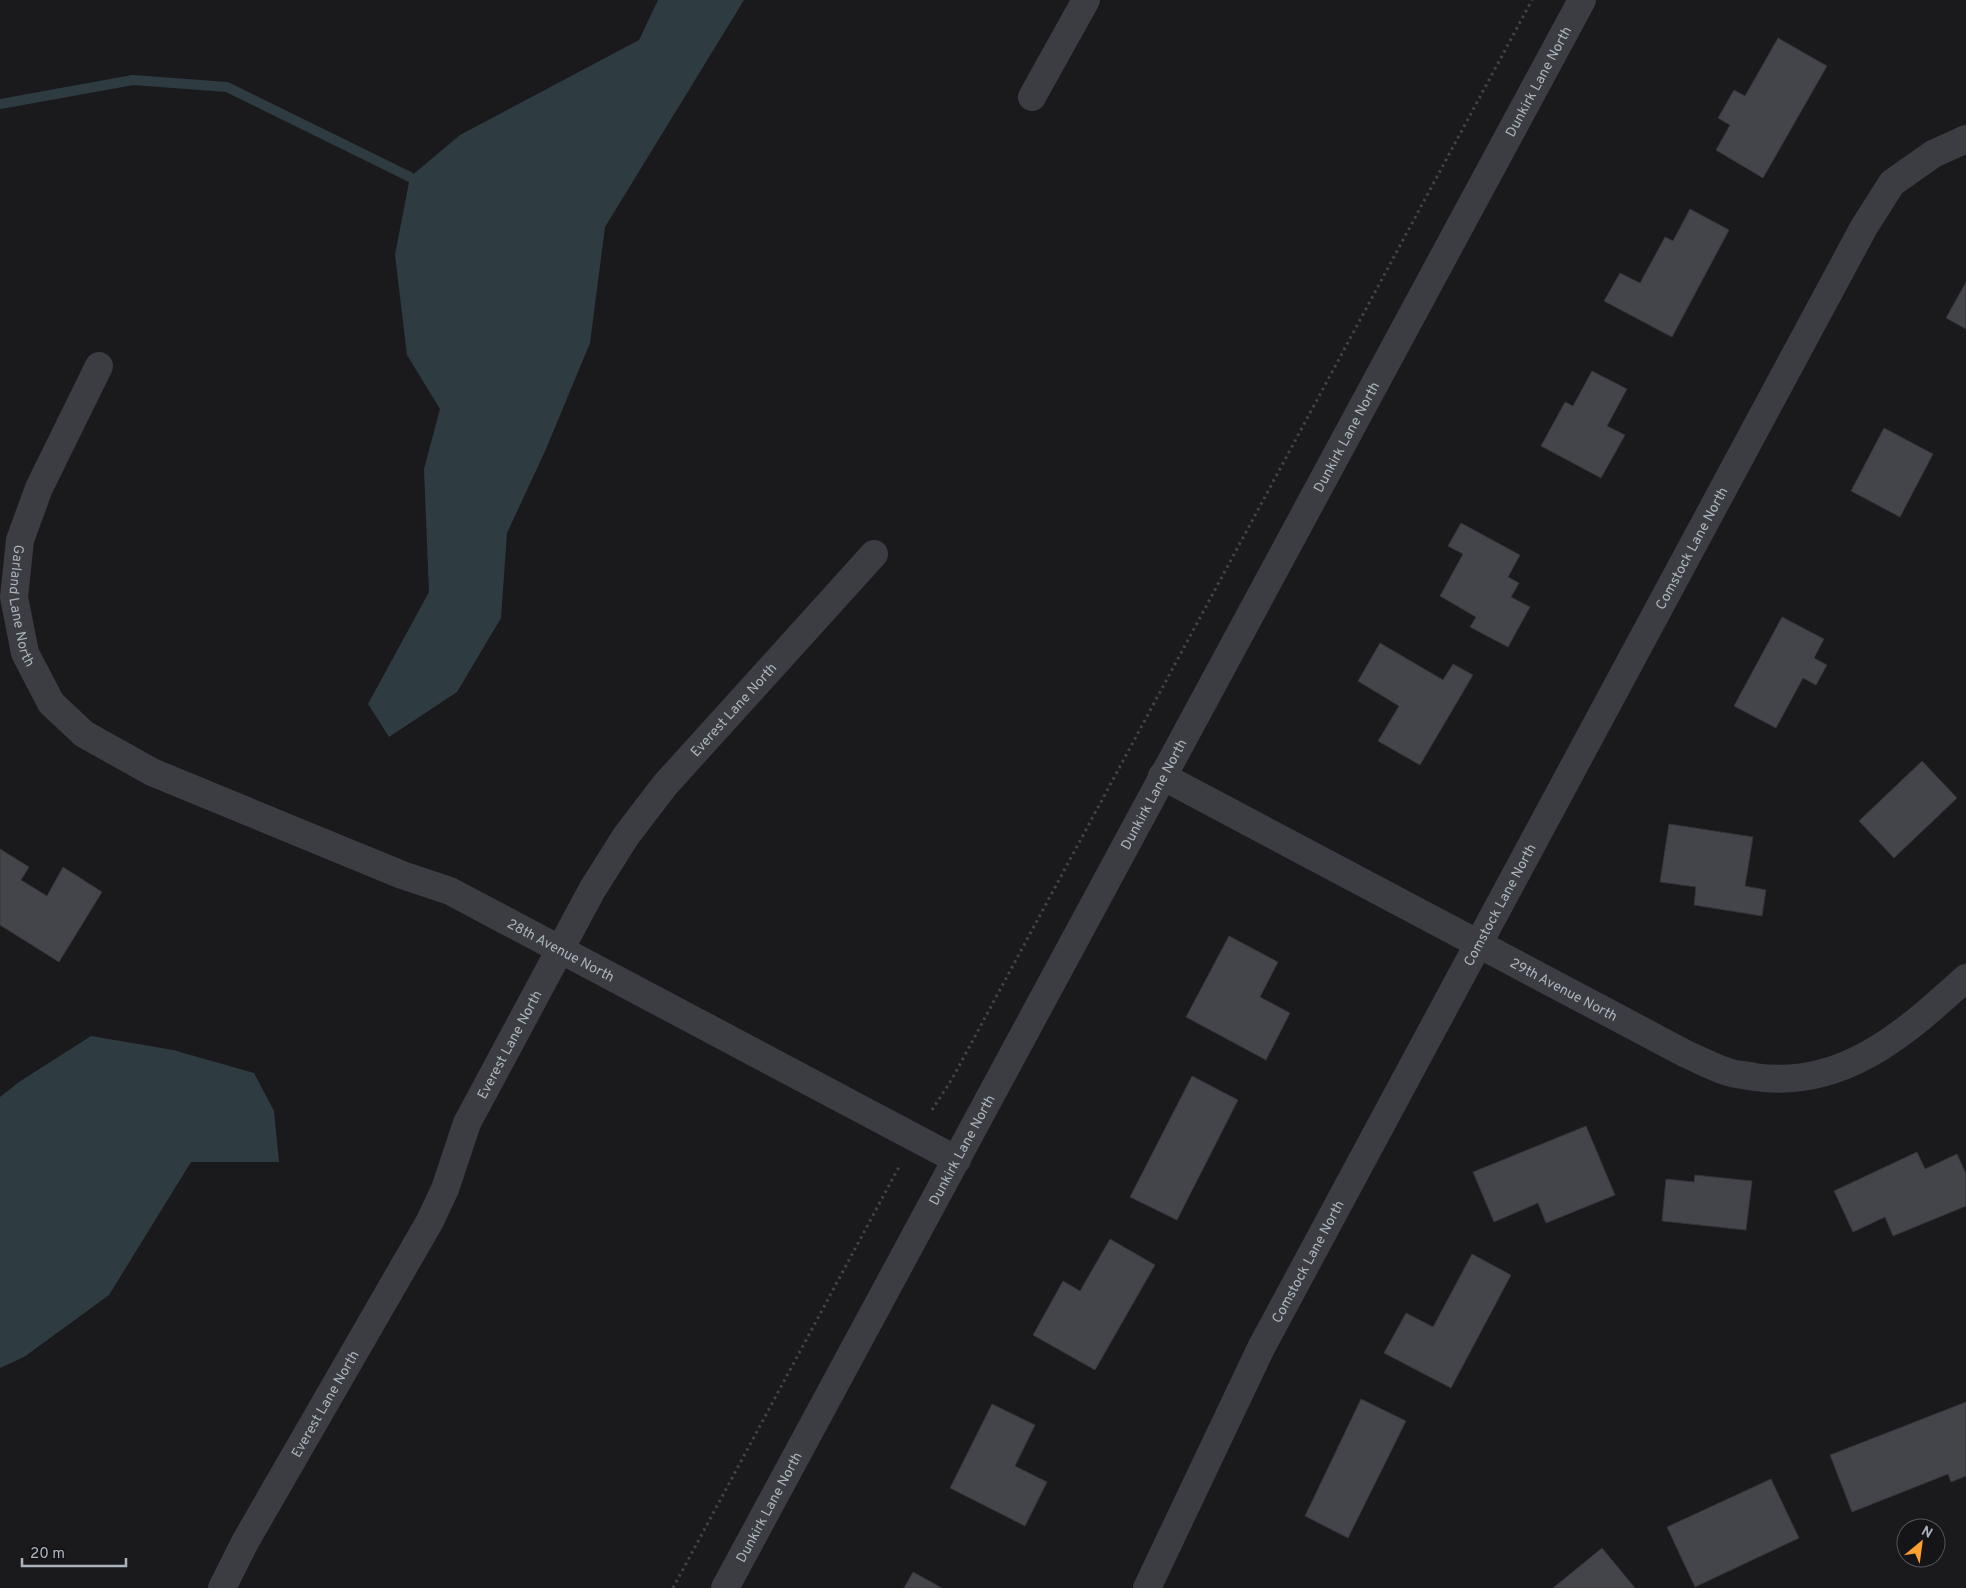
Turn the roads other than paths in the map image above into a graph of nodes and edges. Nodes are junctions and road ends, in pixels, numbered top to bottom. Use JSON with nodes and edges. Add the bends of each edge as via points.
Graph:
{"nodes":[{"id":1,"x":1086,"y":0,"type":"edge"},
{"id":2,"x":1582,"y":0,"type":"edge"},
{"id":3,"x":1032,"y":96,"type":"dead end"},
{"id":4,"x":1966,"y":139,"type":"edge"},
{"id":5,"x":99,"y":366,"type":"dead end"},
{"id":6,"x":874,"y":554,"type":"dead end"},
{"id":7,"x":152,"y":772,"type":"joint"},
{"id":8,"x":1162,"y":776,"type":"junction"},
{"id":9,"x":1478,"y":944,"type":"junction"},
{"id":10,"x":560,"y":950,"type":"junction"},
{"id":11,"x":1966,"y":978,"type":"edge"},
{"id":12,"x":957,"y":1160,"type":"junction"},
{"id":13,"x":222,"y":1588,"type":"edge"},
{"id":14,"x":725,"y":1588,"type":"edge"},
{"id":15,"x":1147,"y":1588,"type":"edge"}],
"edges":[{"from":1,"to":3,"type":"street"},
{"from":2,"to":8,"type":"street","name":"Dunkirk Lane North"},
{"from":4,"to":9,"type":"street","name":"Comstock Lane North","via":[[1933,154],[1892,183],[1864,228]]},
{"from":5,"to":7,"type":"street","name":"Garland Lane North","via":[[39,488],[20,540],[14,597],[25,653],[51,703],[84,734]]},
{"from":6,"to":10,"type":"street","name":"Everest Lane North","via":[[665,786],[626,836]]},
{"from":7,"to":10,"type":"street","name":"28th Avenue North","via":[[402,875],[450,891]]},
{"from":8,"to":9,"type":"street","name":"29th Avenue North"},
{"from":8,"to":12,"type":"street","name":"Dunkirk Lane North"},
{"from":9,"to":11,"type":"street","name":"29th Avenue North","via":[[1686,1054],[1729,1073],[1778,1080],[1824,1073],[1870,1056],[1910,1028]]},
{"from":9,"to":15,"type":"street","name":"Comstock Lane North","via":[[1261,1348]]},
{"from":10,"to":12,"type":"street","name":"28th Avenue North"},
{"from":10,"to":13,"type":"street","name":"Everest Lane North","via":[[467,1123],[445,1189],[430,1220],[245,1542]]},
{"from":12,"to":14,"type":"street","name":"Dunkirk Lane North"}]}
